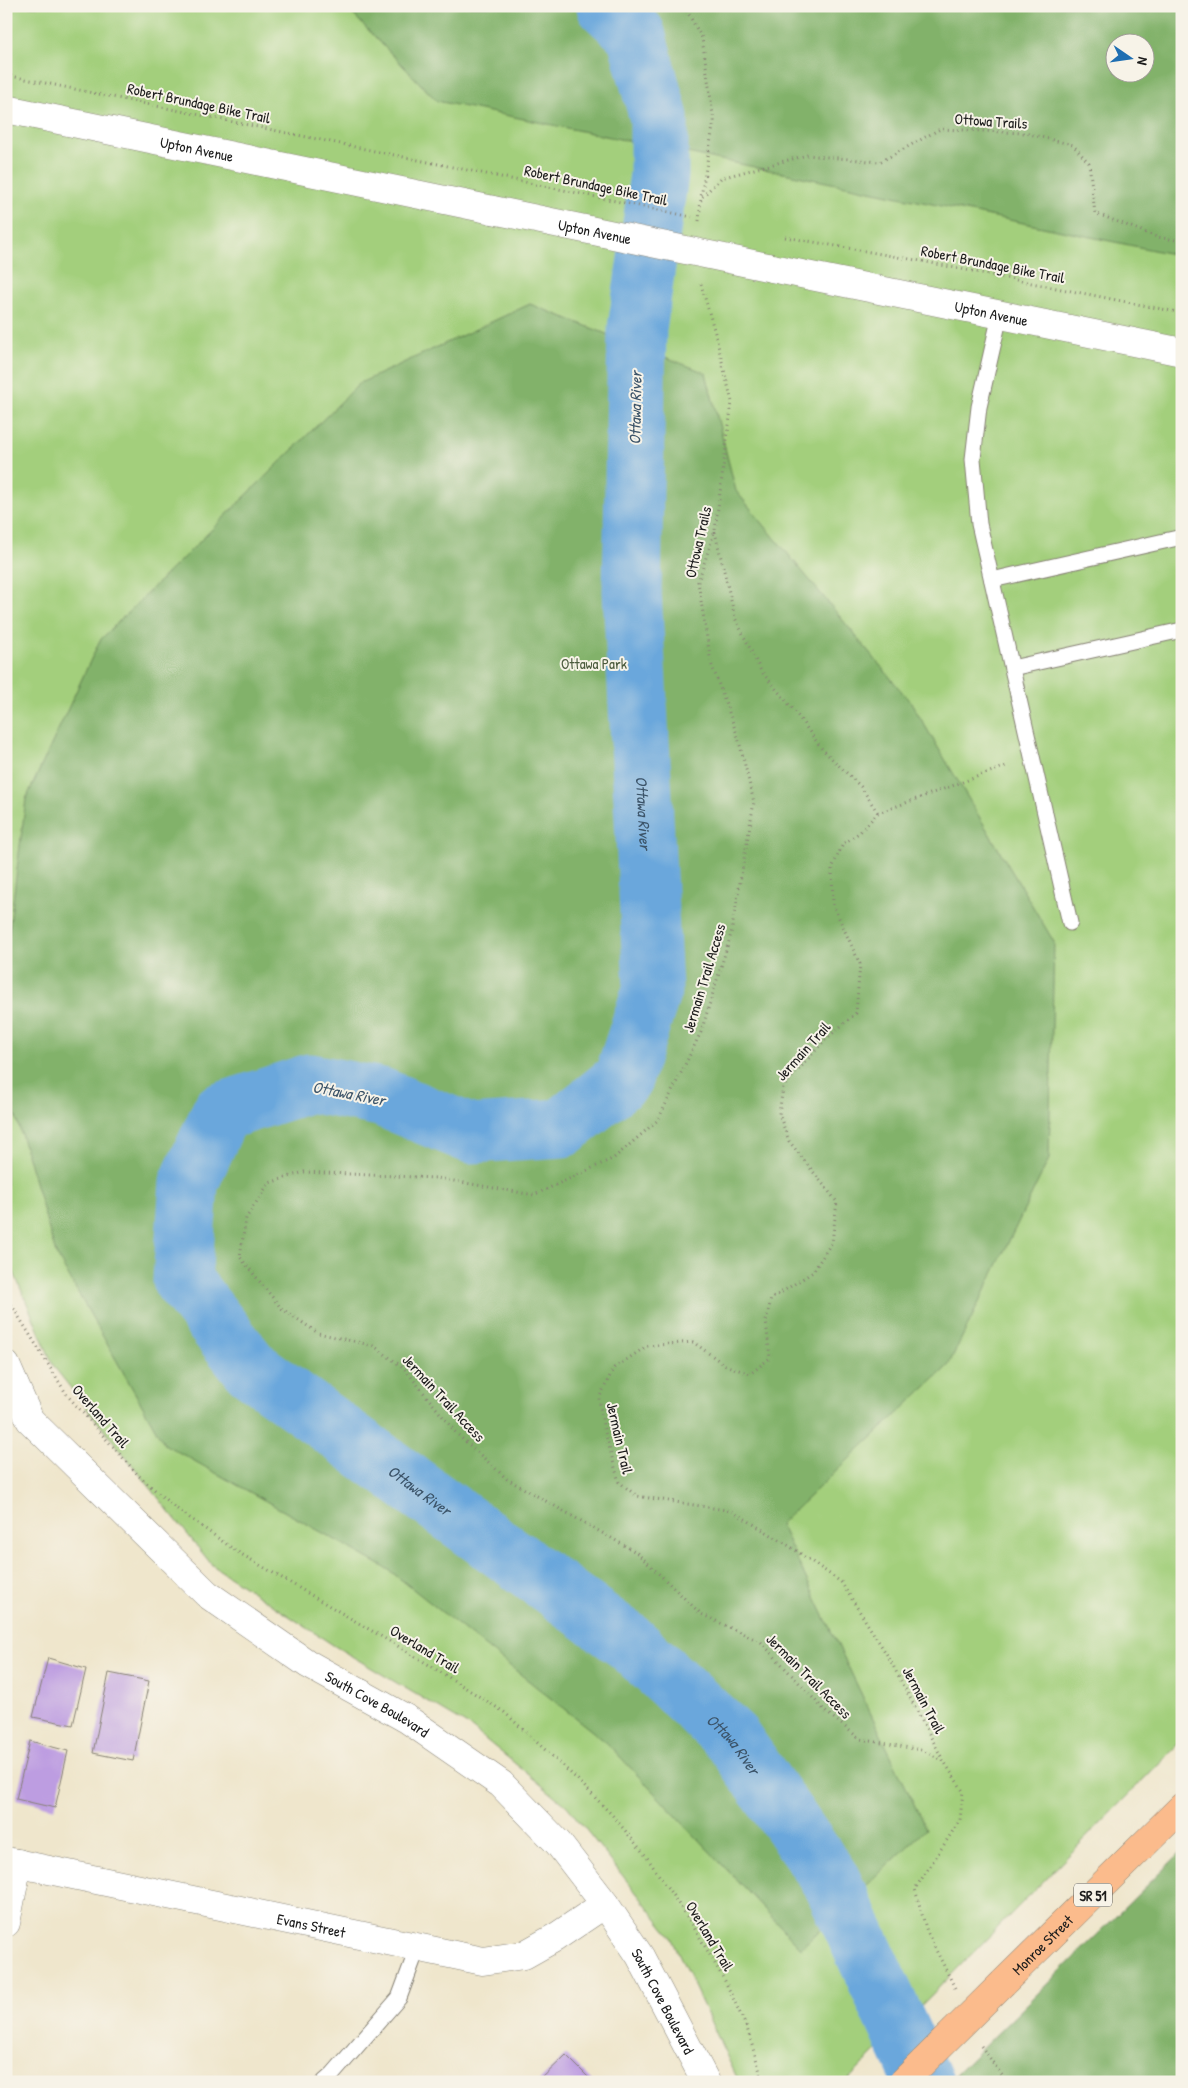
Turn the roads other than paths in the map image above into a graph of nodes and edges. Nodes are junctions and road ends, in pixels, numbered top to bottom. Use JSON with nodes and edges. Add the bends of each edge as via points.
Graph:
{"nodes":[{"id":1,"x":6,"y":110,"type":"edge"},
{"id":2,"x":1000,"y":315,"type":"junction"},
{"id":3,"x":1182,"y":352,"type":"edge"},
{"id":4,"x":1182,"y":537,"type":"edge"},
{"id":5,"x":992,"y":580,"type":"junction"},
{"id":6,"x":1182,"y":630,"type":"edge"},
{"id":7,"x":1012,"y":668,"type":"junction"},
{"id":8,"x":1070,"y":923,"type":"dead end"},
{"id":9,"x":6,"y":1365,"type":"edge"},
{"id":10,"x":18,"y":1418,"type":"edge"},
{"id":11,"x":1182,"y":1807,"type":"edge"},
{"id":12,"x":12,"y":1862,"type":"edge"},
{"id":13,"x":605,"y":1904,"type":"junction"},
{"id":14,"x":6,"y":1923,"type":"edge"},
{"id":15,"x":430,"y":1950,"type":"junction"},
{"id":16,"x":324,"y":2082,"type":"edge"},
{"id":17,"x":706,"y":2082,"type":"edge"},
{"id":18,"x":903,"y":2082,"type":"edge"}],
"edges":[{"from":1,"to":2,"type":"street","name":"Upton Avenue","bridge":true},
{"from":2,"to":3,"type":"street","name":"Upton Avenue"},
{"from":2,"to":5,"type":"lane","via":[[979,407],[973,459],[979,524]]},
{"from":4,"to":5,"type":"lane"},
{"from":5,"to":7,"type":"lane"},
{"from":6,"to":7,"type":"lane"},
{"from":7,"to":8,"type":"lane"},
{"from":9,"to":10,"type":"street","name":"South Cove Boulevard"},
{"from":10,"to":13,"type":"street","name":"South Cove Boulevard","via":[[207,1594],[308,1664],[407,1719],[502,1784],[558,1843]]},
{"from":11,"to":18,"type":"main road","name":"Monroe Street","number":"SR 51","bridge":true},
{"from":12,"to":14,"type":"street"},
{"from":12,"to":15,"type":"street","name":"Evans Street"},
{"from":13,"to":15,"type":"street","name":"Evans Street","via":[[524,1955],[483,1961]]},
{"from":13,"to":17,"type":"street","name":"South Cove Boulevard","via":[[640,1956]]},
{"from":15,"to":16,"type":"lane","via":[[399,1998]]}]}
